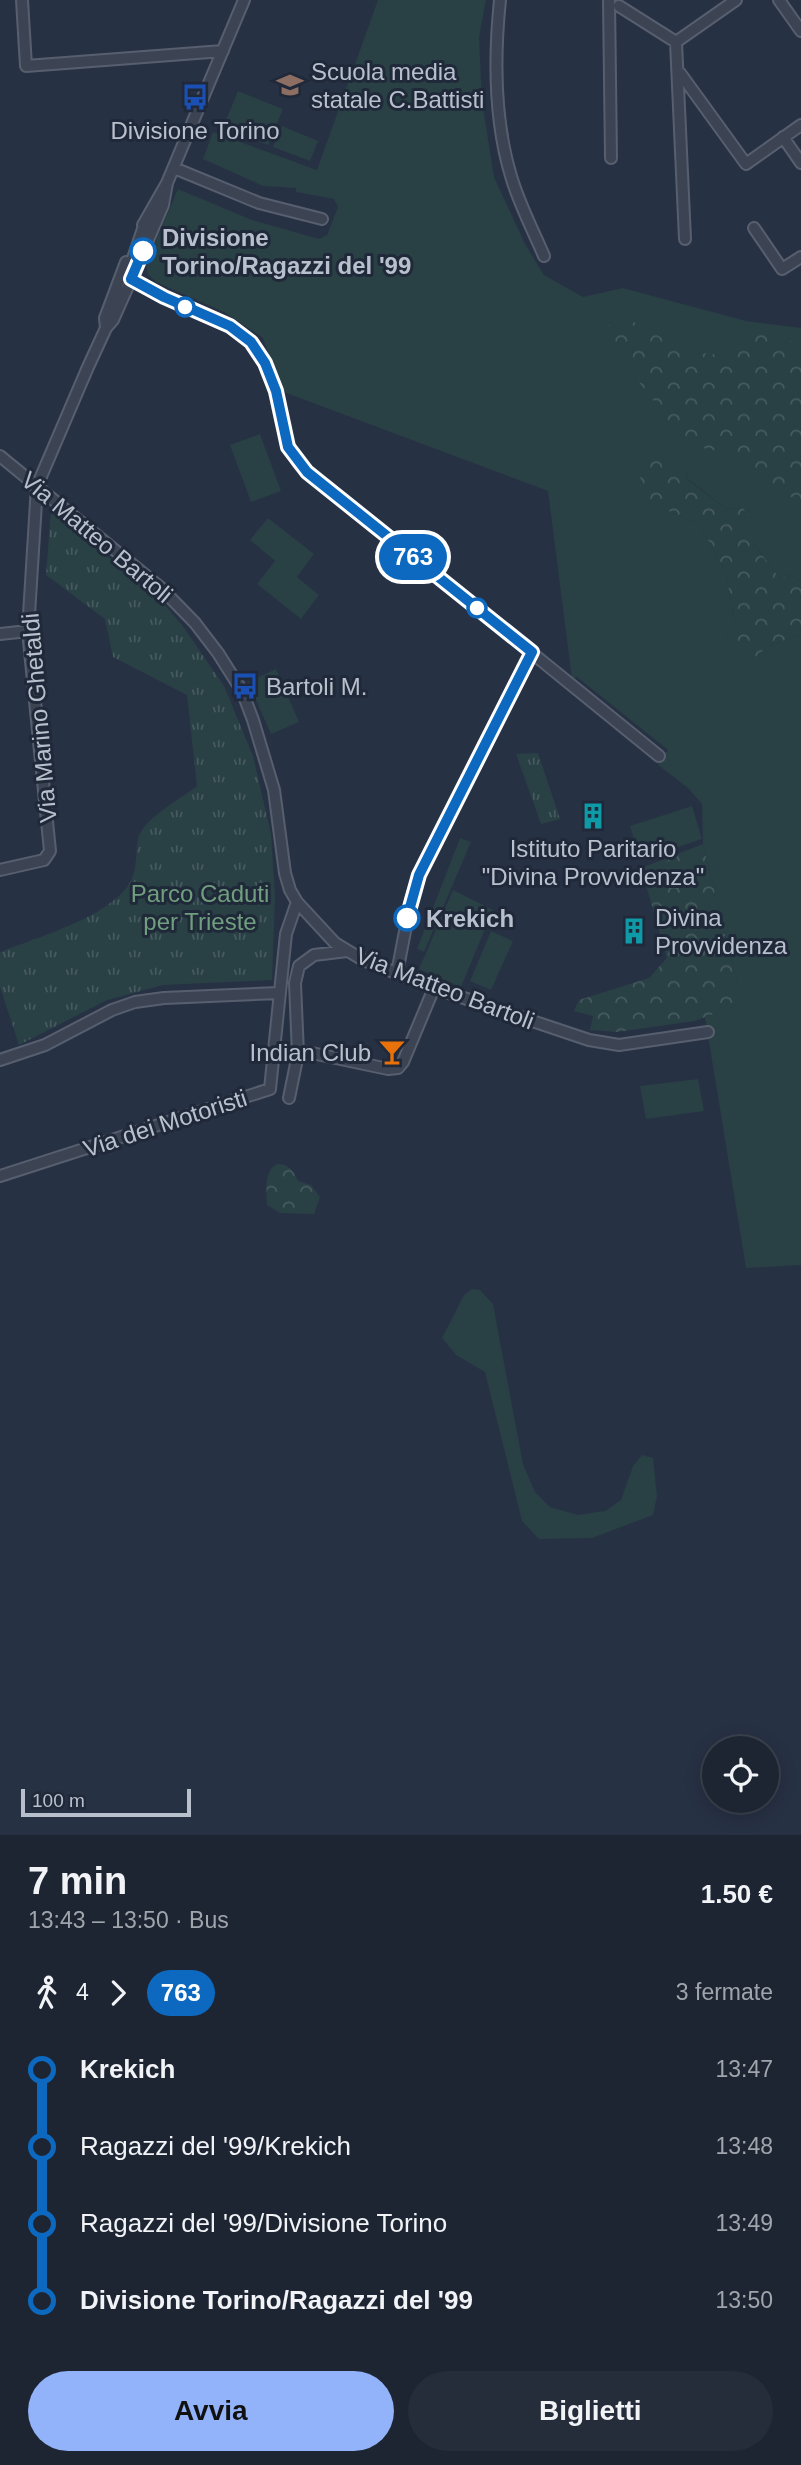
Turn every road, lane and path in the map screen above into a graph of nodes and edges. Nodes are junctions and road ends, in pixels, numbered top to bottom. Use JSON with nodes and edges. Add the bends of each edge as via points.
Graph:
{"nodes":[{"id":1,"x":22,"y":0,"type":"edge"},
{"id":2,"x":244,"y":0,"type":"edge"},
{"id":3,"x":500,"y":0,"type":"edge"},
{"id":4,"x":736,"y":0,"type":"edge"},
{"id":5,"x":779,"y":0,"type":"edge"},
{"id":6,"x":614,"y":3,"type":"edge"},
{"id":7,"x":801,"y":31,"type":"edge"},
{"id":8,"x":676,"y":42,"type":"junction"},
{"id":9,"x":223,"y":51,"type":"junction"},
{"id":10,"x":678,"y":72,"type":"junction"},
{"id":11,"x":801,"y":125,"type":"edge"},
{"id":12,"x":783,"y":137,"type":"junction"},
{"id":13,"x":611,"y":159,"type":"dead end"},
{"id":14,"x":801,"y":163,"type":"edge"},
{"id":15,"x":174,"y":168,"type":"junction"},
{"id":16,"x":167,"y":183,"type":"junction"},
{"id":17,"x":322,"y":219,"type":"dead end"},
{"id":18,"x":146,"y":220,"type":"junction"},
{"id":19,"x":754,"y":228,"type":"dead end"},
{"id":20,"x":685,"y":239,"type":"dead end"},
{"id":21,"x":544,"y":256,"type":"dead end"},
{"id":22,"x":801,"y":257,"type":"edge"},
{"id":23,"x":131,"y":279,"type":"junction"},
{"id":24,"x":106,"y":328,"type":"junction"},
{"id":25,"x":0,"y":456,"type":"edge"},
{"id":26,"x":37,"y":486,"type":"junction"},
{"id":27,"x":28,"y":631,"type":"junction"},
{"id":28,"x":0,"y":634,"type":"edge"},
{"id":29,"x":532,"y":652,"type":"junction"},
{"id":30,"x":659,"y":756,"type":"dead end"},
{"id":31,"x":0,"y":870,"type":"edge"},
{"id":32,"x":297,"y":902,"type":"junction"},
{"id":33,"x":347,"y":951,"type":"junction"},
{"id":34,"x":397,"y":973,"type":"junction"},
{"id":35,"x":434,"y":988,"type":"junction"},
{"id":36,"x":279,"y":993,"type":"junction"},
{"id":37,"x":708,"y":1032,"type":"dead end"},
{"id":38,"x":298,"y":1054,"type":"junction"},
{"id":39,"x":0,"y":1060,"type":"edge"},
{"id":40,"x":289,"y":1098,"type":"dead end"},
{"id":41,"x":0,"y":1176,"type":"edge"}],
"edges":[{"from":1,"to":9,"type":"street","via":[[26,66]]},
{"from":2,"to":9,"type":"street"},
{"from":3,"to":21,"type":"street","via":[[497,81],[503,149]]},
{"from":4,"to":8,"type":"street"},
{"from":5,"to":7,"type":"street"},
{"from":6,"to":8,"type":"street"},
{"from":6,"to":13,"type":"street"},
{"from":8,"to":10,"type":"street"},
{"from":9,"to":15,"type":"street"},
{"from":10,"to":12,"type":"street","via":[[746,164]]},
{"from":10,"to":20,"type":"street"},
{"from":11,"to":12,"type":"street"},
{"from":12,"to":14,"type":"street"},
{"from":15,"to":16,"type":"street"},
{"from":15,"to":17,"type":"street","via":[[259,203]]},
{"from":16,"to":18,"type":"street"},
{"from":16,"to":23,"type":"street","via":[[163,205]]},
{"from":18,"to":23,"type":"street","via":[[128,273]]},
{"from":18,"to":24,"type":"street","via":[[117,281]]},
{"from":19,"to":22,"type":"street","via":[[782,269]]},
{"from":23,"to":24,"type":"street"},
{"from":23,"to":29,"type":"street","via":[[230,326],[251,342],[270,374],[285,438],[299,464]]},
{"from":24,"to":26,"type":"street"},
{"from":25,"to":26,"type":"street","name":"Via Matteo Bartoli"},
{"from":26,"to":27,"type":"street","name":"Via Marino Ghetaldi"},
{"from":26,"to":32,"type":"street","name":"Via Matteo Bartoli","via":[[169,595],[230,672],[251,711],[270,775],[285,873]]},
{"from":27,"to":28,"type":"street"},
{"from":27,"to":31,"type":"street","name":"Via Marino Ghetaldi","via":[[50,851],[44,860]]},
{"from":29,"to":30,"type":"street"},
{"from":29,"to":34,"type":"street","via":[[419,875]]},
{"from":32,"to":33,"type":"street","name":"Via Matteo Bartoli"},
{"from":32,"to":36,"type":"street","name":"Via dei Motoristi","via":[[286,934]]},
{"from":33,"to":34,"type":"street","name":"Via Matteo Bartoli"},
{"from":33,"to":38,"type":"street","via":[[314,955],[299,966],[295,983]]},
{"from":34,"to":35,"type":"street","name":"Via Matteo Bartoli"},
{"from":35,"to":37,"type":"street","name":"Via Matteo Bartoli","via":[[589,1040],[619,1045]]},
{"from":35,"to":38,"type":"street","via":[[398,1068]]},
{"from":36,"to":39,"type":"street","via":[[135,1002],[45,1045]]},
{"from":36,"to":41,"type":"street","name":"Via dei Motoristi","via":[[270,1088]]},
{"from":38,"to":40,"type":"street"}]}
